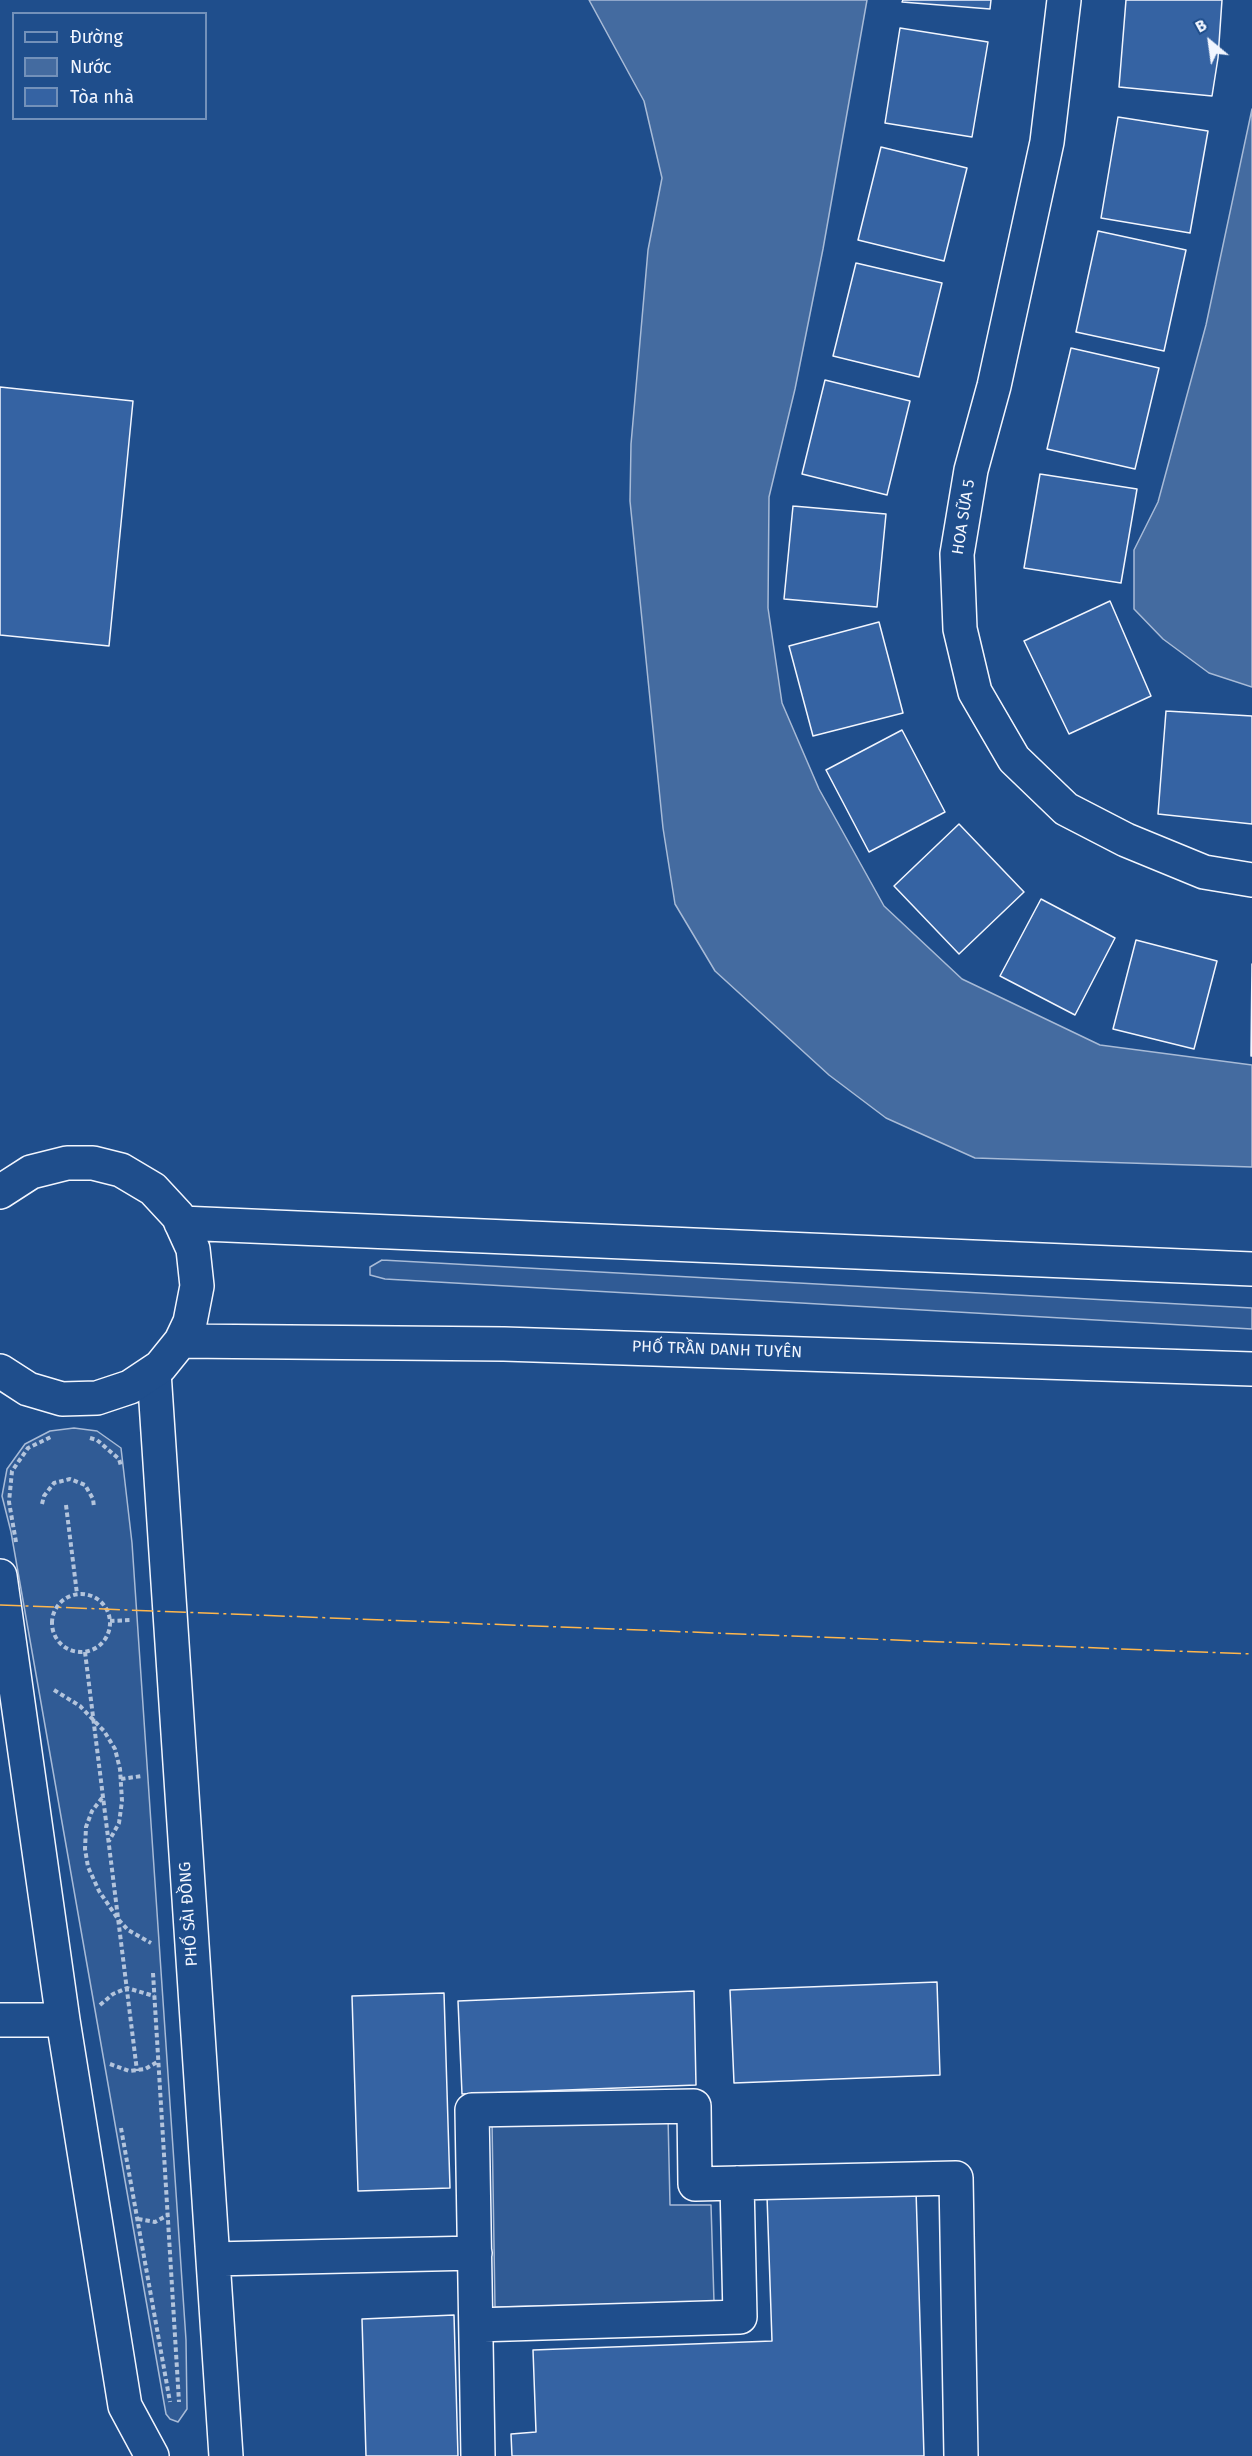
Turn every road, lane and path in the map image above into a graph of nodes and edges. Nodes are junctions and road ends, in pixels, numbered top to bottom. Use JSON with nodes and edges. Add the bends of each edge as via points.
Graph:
{"nodes":[{"id":1,"x":1064,"y":0,"type":"edge"},
{"id":2,"x":1252,"y":880,"type":"edge"},
{"id":3,"x":0,"y":1192,"type":"edge"},
{"id":4,"x":181,"y":1223,"type":"junction"},
{"id":5,"x":1252,"y":1269,"type":"edge"},
{"id":6,"x":181,"y":1341,"type":"junction"},
{"id":7,"x":1252,"y":1369,"type":"edge"},
{"id":8,"x":0,"y":1371,"type":"edge"},
{"id":9,"x":153,"y":1372,"type":"junction"},
{"id":10,"x":63,"y":1435,"type":"dead end"},
{"id":11,"x":81,"y":1436,"type":"dead end"},
{"id":12,"x":122,"y":1470,"type":"dead end"},
{"id":13,"x":42,"y":1504,"type":"dead end"},
{"id":14,"x":66,"y":1505,"type":"dead end"},
{"id":15,"x":94,"y":1507,"type":"dead end"},
{"id":16,"x":18,"y":1549,"type":"dead end"},
{"id":17,"x":0,"y":1576,"type":"edge"},
{"id":18,"x":77,"y":1594,"type":"junction"},
{"id":19,"x":132,"y":1610,"type":"dead end"},
{"id":20,"x":132,"y":1620,"type":"junction"},
{"id":21,"x":110,"y":1621,"type":"junction"},
{"id":22,"x":133,"y":1631,"type":"dead end"},
{"id":23,"x":85,"y":1652,"type":"junction"},
{"id":24,"x":49,"y":1689,"type":"dead end"},
{"id":25,"x":93,"y":1719,"type":"junction"},
{"id":26,"x":141,"y":1765,"type":"dead end"},
{"id":27,"x":142,"y":1776,"type":"junction"},
{"id":28,"x":122,"y":1779,"type":"junction"},
{"id":29,"x":143,"y":1788,"type":"dead end"},
{"id":30,"x":103,"y":1797,"type":"junction"},
{"id":31,"x":108,"y":1841,"type":"junction"},
{"id":32,"x":118,"y":1919,"type":"junction"},
{"id":33,"x":151,"y":1931,"type":"dead end"},
{"id":34,"x":152,"y":1942,"type":"junction"},
{"id":35,"x":152,"y":1953,"type":"dead end"},
{"id":36,"x":153,"y":1964,"type":"dead end"},
{"id":37,"x":127,"y":1988,"type":"junction"},
{"id":38,"x":97,"y":1994,"type":"dead end"},
{"id":39,"x":155,"y":1996,"type":"junction"},
{"id":40,"x":99,"y":2006,"type":"junction"},
{"id":41,"x":102,"y":2017,"type":"dead end"},
{"id":42,"x":0,"y":2020,"type":"edge"},
{"id":43,"x":63,"y":2020,"type":"junction"},
{"id":44,"x":108,"y":2053,"type":"dead end"},
{"id":45,"x":159,"y":2061,"type":"junction"},
{"id":46,"x":110,"y":2064,"type":"junction"},
{"id":47,"x":137,"y":2071,"type":"junction"},
{"id":48,"x":112,"y":2075,"type":"dead end"},
{"id":49,"x":120,"y":2119,"type":"dead end"},
{"id":50,"x":737,"y":2183,"type":"junction"},
{"id":51,"x":168,"y":2215,"type":"junction"},
{"id":52,"x":138,"y":2218,"type":"junction"},
{"id":53,"x":475,"y":2253,"type":"junction"},
{"id":54,"x":213,"y":2259,"type":"junction"},
{"id":55,"x":476,"y":2325,"type":"junction"},
{"id":56,"x":170,"y":2402,"type":"dead end"},
{"id":57,"x":179,"y":2402,"type":"dead end"},
{"id":58,"x":152,"y":2456,"type":"edge"},
{"id":59,"x":226,"y":2456,"type":"edge"},
{"id":60,"x":478,"y":2456,"type":"edge"},
{"id":61,"x":961,"y":2456,"type":"edge"}],
"edges":[{"from":1,"to":2,"type":"street","name":"HOA SỮA 5","via":[[1047,142],[994,386],[971,470],[957,554],[960,629],[980,702],[1014,759],[1066,809],[1126,840],[1204,872]]},
{"from":3,"to":4,"type":"street","via":[[23,1176],[48,1166],[93,1163],[138,1178],[166,1201]]},
{"from":4,"to":5,"type":"street"},
{"from":4,"to":6,"type":"street","via":[[193,1250],[197,1286],[190,1322]]},
{"from":6,"to":7,"type":"street","name":"PHỐ TRẦN DANH TUYÊN","via":[[516,1344]]},
{"from":6,"to":9,"type":"street"},
{"from":8,"to":9,"type":"street","via":[[28,1389],[80,1400],[130,1388]]},
{"from":9,"to":54,"type":"street","name":"PHỐ SÀI ĐỒNG"},
{"from":10,"to":16,"type":"path","via":[[28,1448],[12,1471],[9,1502]]},
{"from":11,"to":12,"type":"path","via":[[97,1440],[118,1459]]},
{"from":13,"to":15,"type":"path","via":[[54,1483],[70,1479],[85,1485]]},
{"from":14,"to":18,"type":"path"},
{"from":17,"to":43,"type":"street"},
{"from":18,"to":21,"type":"path","via":[[100,1601]]},
{"from":18,"to":23,"type":"path","via":[[58,1605],[51,1623],[65,1648]]},
{"from":19,"to":20,"type":"path"},
{"from":20,"to":21,"type":"path"},
{"from":20,"to":22,"type":"path"},
{"from":21,"to":23,"type":"path","via":[[108,1636]]},
{"from":23,"to":25,"type":"path"},
{"from":24,"to":25,"type":"path","via":[[74,1701]]},
{"from":25,"to":28,"type":"path","via":[[115,1749]]},
{"from":25,"to":30,"type":"path"},
{"from":26,"to":27,"type":"path"},
{"from":27,"to":28,"type":"path"},
{"from":27,"to":29,"type":"path"},
{"from":28,"to":31,"type":"path","via":[[121,1813]]},
{"from":30,"to":31,"type":"path"},
{"from":30,"to":32,"type":"path","via":[[89,1818],[86,1858],[99,1891]]},
{"from":31,"to":32,"type":"path"},
{"from":32,"to":34,"type":"path","via":[[128,1930]]},
{"from":32,"to":37,"type":"path"},
{"from":33,"to":34,"type":"path"},
{"from":34,"to":35,"type":"path"},
{"from":36,"to":39,"type":"path"},
{"from":37,"to":39,"type":"path"},
{"from":37,"to":40,"type":"path"},
{"from":37,"to":47,"type":"path"},
{"from":38,"to":40,"type":"path"},
{"from":39,"to":45,"type":"path"},
{"from":40,"to":41,"type":"path"},
{"from":42,"to":43,"type":"street"},
{"from":43,"to":58,"type":"street","via":[[125,2406]]},
{"from":44,"to":46,"type":"path"},
{"from":45,"to":47,"type":"path"},
{"from":45,"to":51,"type":"path"},
{"from":46,"to":47,"type":"path"},
{"from":46,"to":48,"type":"path"},
{"from":49,"to":52,"type":"path"},
{"from":50,"to":53,"type":"street","via":[[695,2184],[694,2106],[472,2110]]},
{"from":50,"to":55,"type":"street","via":[[740,2317]]},
{"from":50,"to":61,"type":"street","via":[[956,2178]]},
{"from":51,"to":52,"type":"path","via":[[155,2222]]},
{"from":51,"to":57,"type":"path"},
{"from":52,"to":56,"type":"path"},
{"from":53,"to":54,"type":"street"},
{"from":53,"to":55,"type":"street"},
{"from":54,"to":59,"type":"street","name":"PHỐ SÀI ĐỒNG"},
{"from":55,"to":60,"type":"street"}]}
